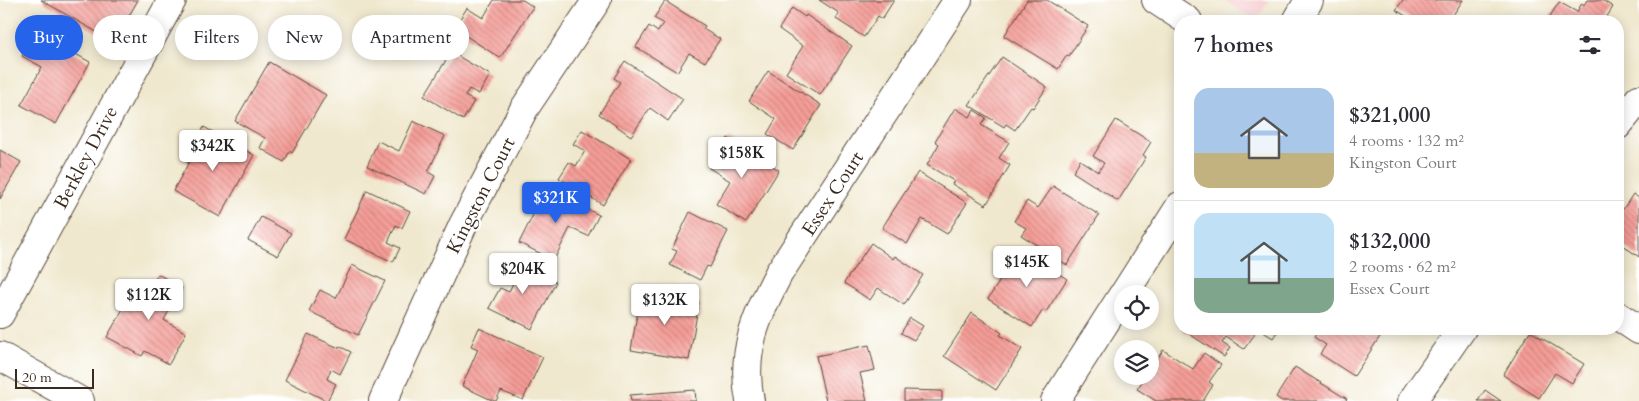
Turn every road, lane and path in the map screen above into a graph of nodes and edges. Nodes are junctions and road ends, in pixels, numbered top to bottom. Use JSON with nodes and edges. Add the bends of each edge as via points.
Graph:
{"nodes":[{"id":1,"x":172,"y":0,"type":"edge"},
{"id":2,"x":597,"y":0,"type":"edge"},
{"id":3,"x":958,"y":0,"type":"edge"},
{"id":4,"x":1156,"y":0,"type":"edge"},
{"id":5,"x":1309,"y":0,"type":"edge"},
{"id":6,"x":1179,"y":15,"type":"edge"},
{"id":7,"x":1300,"y":15,"type":"edge"},
{"id":8,"x":1639,"y":99,"type":"edge"},
{"id":9,"x":1624,"y":118,"type":"edge"},
{"id":10,"x":1174,"y":215,"type":"edge"},
{"id":11,"x":1129,"y":285,"type":"edge"},
{"id":12,"x":1114,"y":309,"type":"edge"},
{"id":13,"x":0,"y":314,"type":"edge"},
{"id":14,"x":1624,"y":320,"type":"edge"},
{"id":15,"x":1639,"y":330,"type":"edge"},
{"id":16,"x":1458,"y":335,"type":"edge"},
{"id":17,"x":0,"y":356,"type":"edge"},
{"id":18,"x":80,"y":401,"type":"edge"},
{"id":19,"x":383,"y":401,"type":"edge"},
{"id":20,"x":750,"y":401,"type":"edge"},
{"id":21,"x":1055,"y":401,"type":"edge"},
{"id":22,"x":1412,"y":401,"type":"edge"}],
"edges":[{"from":1,"to":13,"type":"street","name":"Berkley Drive"},
{"from":2,"to":19,"type":"street","name":"Kingston Court","via":[[524,109],[463,225]]},
{"from":3,"to":20,"type":"street","name":"Essex Court","via":[[779,273],[763,303],[748,354],[746,385]]},
{"from":4,"to":6,"type":"street"},
{"from":5,"to":7,"type":"street"},
{"from":8,"to":9,"type":"street"},
{"from":10,"to":11,"type":"street"},
{"from":12,"to":21,"type":"street"},
{"from":14,"to":15,"type":"street"},
{"from":16,"to":22,"type":"street"},
{"from":17,"to":18,"type":"street"}]}
